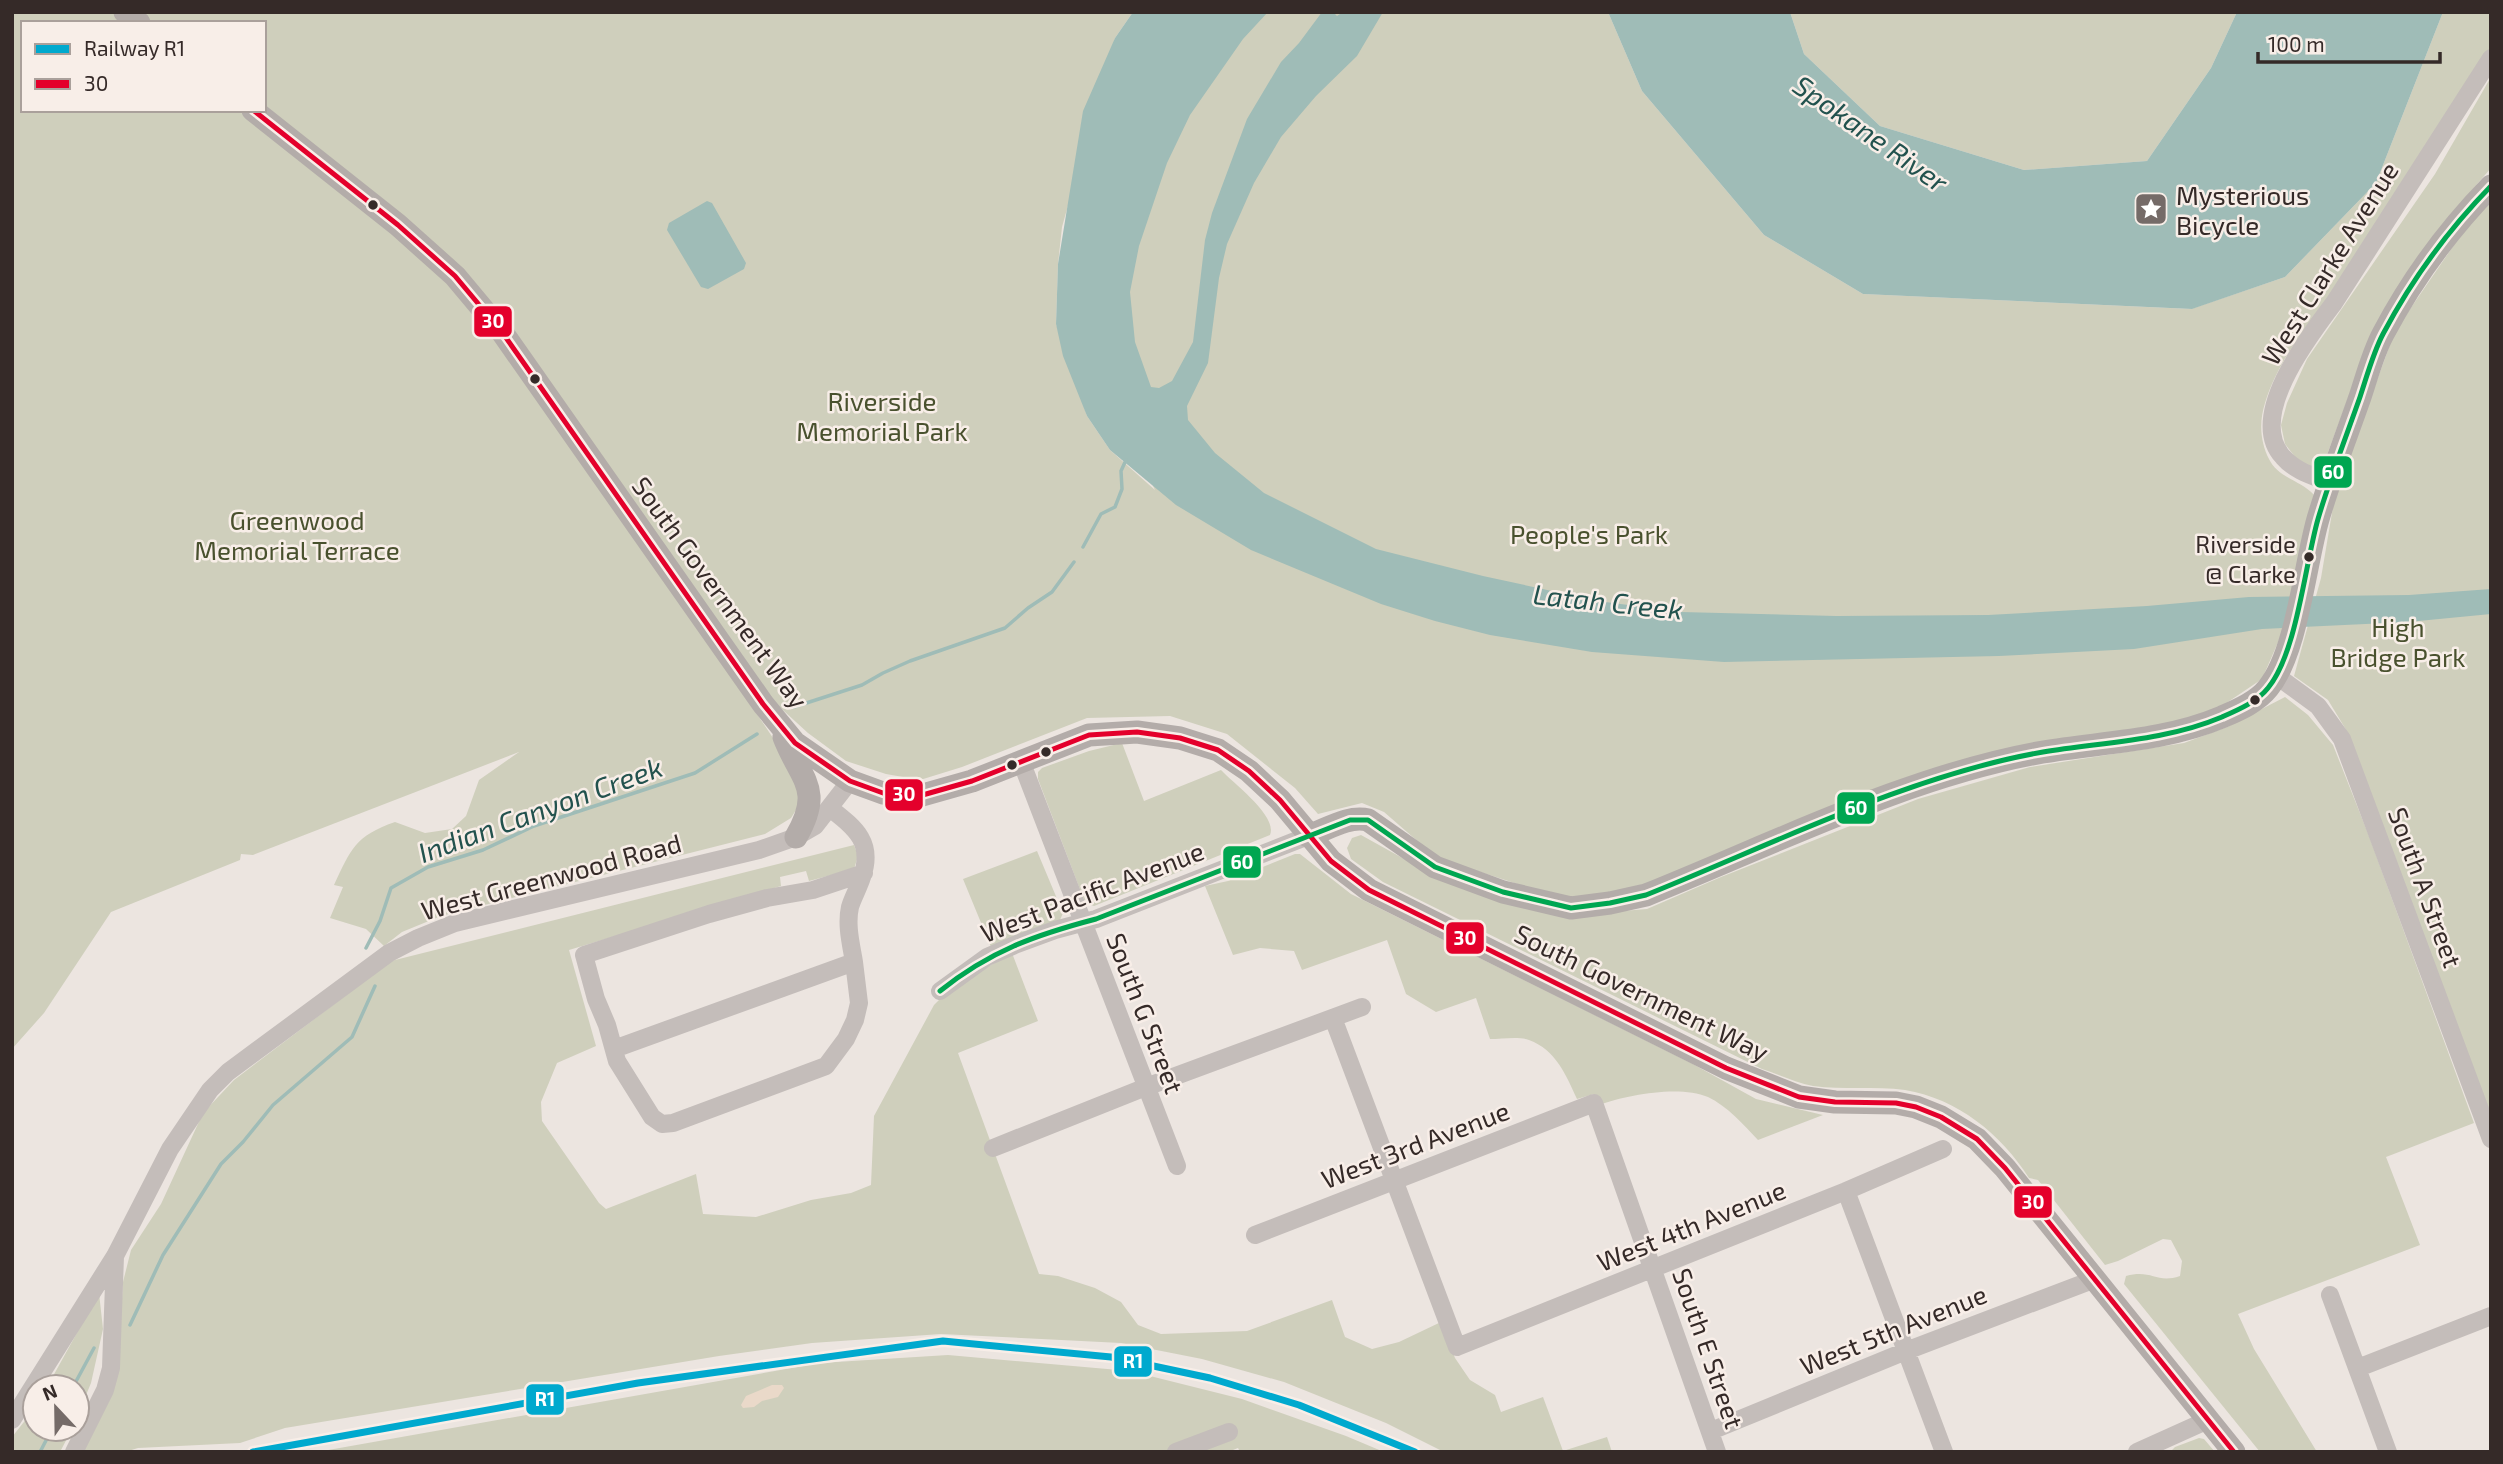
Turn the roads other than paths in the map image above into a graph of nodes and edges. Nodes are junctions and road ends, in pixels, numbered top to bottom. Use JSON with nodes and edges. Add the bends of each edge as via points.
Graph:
{"nodes":[{"id":1,"x":2491,"y":58,"type":"edge"},
{"id":2,"x":256,"y":112,"type":"edge"},
{"id":3,"x":2491,"y":186,"type":"edge"},
{"id":4,"x":2331,"y":483,"type":"junction"},
{"id":5,"x":2277,"y":676,"type":"junction"},
{"id":6,"x":779,"y":724,"type":"junction"},
{"id":7,"x":1021,"y":761,"type":"junction"},
{"id":8,"x":850,"y":780,"type":"junction"},
{"id":9,"x":831,"y":809,"type":"junction"},
{"id":10,"x":1308,"y":836,"type":"junction"},
{"id":11,"x":796,"y":837,"type":"junction"},
{"id":12,"x":864,"y":873,"type":"junction"},
{"id":13,"x":1083,"y":923,"type":"junction"},
{"id":14,"x":854,"y":962,"type":"junction"},
{"id":15,"x":940,"y":991,"type":"dead end"},
{"id":16,"x":1362,"y":1007,"type":"dead end"},
{"id":17,"x":1333,"y":1018,"type":"junction"},
{"id":18,"x":614,"y":1049,"type":"junction"},
{"id":19,"x":1146,"y":1087,"type":"junction"},
{"id":20,"x":1594,"y":1103,"type":"joint"},
{"id":21,"x":2491,"y":1139,"type":"edge"},
{"id":22,"x":993,"y":1148,"type":"dead end"},
{"id":23,"x":1943,"y":1149,"type":"dead end"},
{"id":24,"x":1177,"y":1166,"type":"dead end"},
{"id":25,"x":1394,"y":1181,"type":"junction"},
{"id":26,"x":1846,"y":1191,"type":"junction"},
{"id":27,"x":1255,"y":1235,"type":"dead end"},
{"id":28,"x":115,"y":1256,"type":"junction"},
{"id":29,"x":1653,"y":1268,"type":"junction"},
{"id":30,"x":2095,"y":1279,"type":"junction"},
{"id":31,"x":2330,"y":1295,"type":"dead end"},
{"id":32,"x":2491,"y":1316,"type":"edge"},
{"id":33,"x":1906,"y":1351,"type":"junction"},
{"id":34,"x":2358,"y":1368,"type":"junction"},
{"id":35,"x":12,"y":1420,"type":"edge"},
{"id":36,"x":2208,"y":1420,"type":"junction"},
{"id":37,"x":1711,"y":1431,"type":"junction"},
{"id":38,"x":1229,"y":1432,"type":"dead end"},
{"id":39,"x":2158,"y":1448,"type":"edge"},
{"id":40,"x":74,"y":1452,"type":"edge"},
{"id":41,"x":1177,"y":1452,"type":"edge"},
{"id":42,"x":1717,"y":1452,"type":"edge"},
{"id":43,"x":1944,"y":1452,"type":"edge"},
{"id":44,"x":2137,"y":1452,"type":"edge"},
{"id":45,"x":2234,"y":1452,"type":"edge"},
{"id":46,"x":2388,"y":1452,"type":"edge"}],
"edges":[{"from":1,"to":4,"type":"street","name":"West Clarke Avenue","via":[[2334,303],[2308,336],[2275,403],[2271,431],[2283,457],[2301,472]]},
{"from":2,"to":6,"type":"main road","name":"South Government Way","via":[[455,276],[502,332]]},
{"from":3,"to":4,"type":"main road","via":[[2422,271],[2382,336]]},
{"from":4,"to":5,"type":"main road"},
{"from":5,"to":10,"type":"main road","via":[[2251,702],[2199,727],[1991,764],[1862,807],[1646,895],[1611,904],[1571,908],[1467,881],[1435,867],[1360,818]]},
{"from":5,"to":21,"type":"street","name":"South A Street","via":[[2318,706],[2342,739]]},
{"from":6,"to":8,"type":"main road","name":"South Government Way","via":[[795,743]]},
{"from":6,"to":11,"type":"main road","via":[[808,791],[810,807]]},
{"from":7,"to":8,"type":"main road","name":"South Government Way","via":[[919,796],[883,793]]},
{"from":7,"to":10,"type":"main road","name":"South Government Way","via":[[1089,735],[1137,732],[1181,738],[1218,750],[1249,771]]},
{"from":7,"to":13,"type":"street","name":"South G Street"},
{"from":8,"to":9,"type":"street","name":"West Greenwood Road"},
{"from":9,"to":11,"type":"street","name":"West Greenwood Road","via":[[816,827]]},
{"from":9,"to":12,"type":"street","via":[[863,840]]},
{"from":10,"to":13,"type":"street","name":"West Pacific Avenue"},
{"from":10,"to":30,"type":"main road","name":"South Government Way","via":[[1331,862],[1369,890],[1726,1068],[1799,1097],[1916,1107],[1961,1127],[2005,1168]]},
{"from":11,"to":28,"type":"street","name":"West Greenwood Road","via":[[759,850],[455,923],[389,953],[210,1090],[170,1149]]},
{"from":12,"to":14,"type":"street","via":[[848,924]]},
{"from":12,"to":18,"type":"street","via":[[814,890],[709,914],[584,955]]},
{"from":13,"to":15,"type":"street","name":"West Pacific Avenue","via":[[987,957]]},
{"from":13,"to":19,"type":"street","name":"South G Street"},
{"from":14,"to":18,"type":"street"},
{"from":14,"to":18,"type":"street","via":[[859,1003],[855,1020],[826,1066],[673,1123],[662,1124],[652,1117]]},
{"from":16,"to":17,"type":"street"},
{"from":17,"to":19,"type":"street"},
{"from":17,"to":25,"type":"street"},
{"from":19,"to":22,"type":"street"},
{"from":19,"to":24,"type":"street","name":"South G Street"},
{"from":20,"to":25,"type":"street","name":"West 3rd Avenue"},
{"from":20,"to":29,"type":"street","name":"South E Street"},
{"from":23,"to":26,"type":"street","name":"West 4th Avenue"},
{"from":25,"to":27,"type":"street","name":"West 3rd Avenue"},
{"from":25,"to":29,"type":"street","name":"West 4th Avenue","via":[[1457,1347]]},
{"from":26,"to":29,"type":"street","name":"West 4th Avenue"},
{"from":26,"to":33,"type":"street"},
{"from":28,"to":35,"type":"street","name":"West Greenwood Road"},
{"from":28,"to":40,"type":"street","via":[[111,1368]]},
{"from":29,"to":37,"type":"street","name":"South E Street"},
{"from":30,"to":33,"type":"street","name":"West 5th Avenue"},
{"from":30,"to":36,"type":"main road","name":"South Government Way"},
{"from":31,"to":34,"type":"street"},
{"from":32,"to":34,"type":"street"},
{"from":33,"to":37,"type":"street","name":"West 5th Avenue"},
{"from":33,"to":43,"type":"street"},
{"from":34,"to":46,"type":"street"},
{"from":36,"to":39,"type":"street"},
{"from":36,"to":45,"type":"main road","name":"South Government Way"},
{"from":37,"to":42,"type":"street","name":"South E Street"},
{"from":38,"to":41,"type":"street"},
{"from":39,"to":44,"type":"street"}]}
